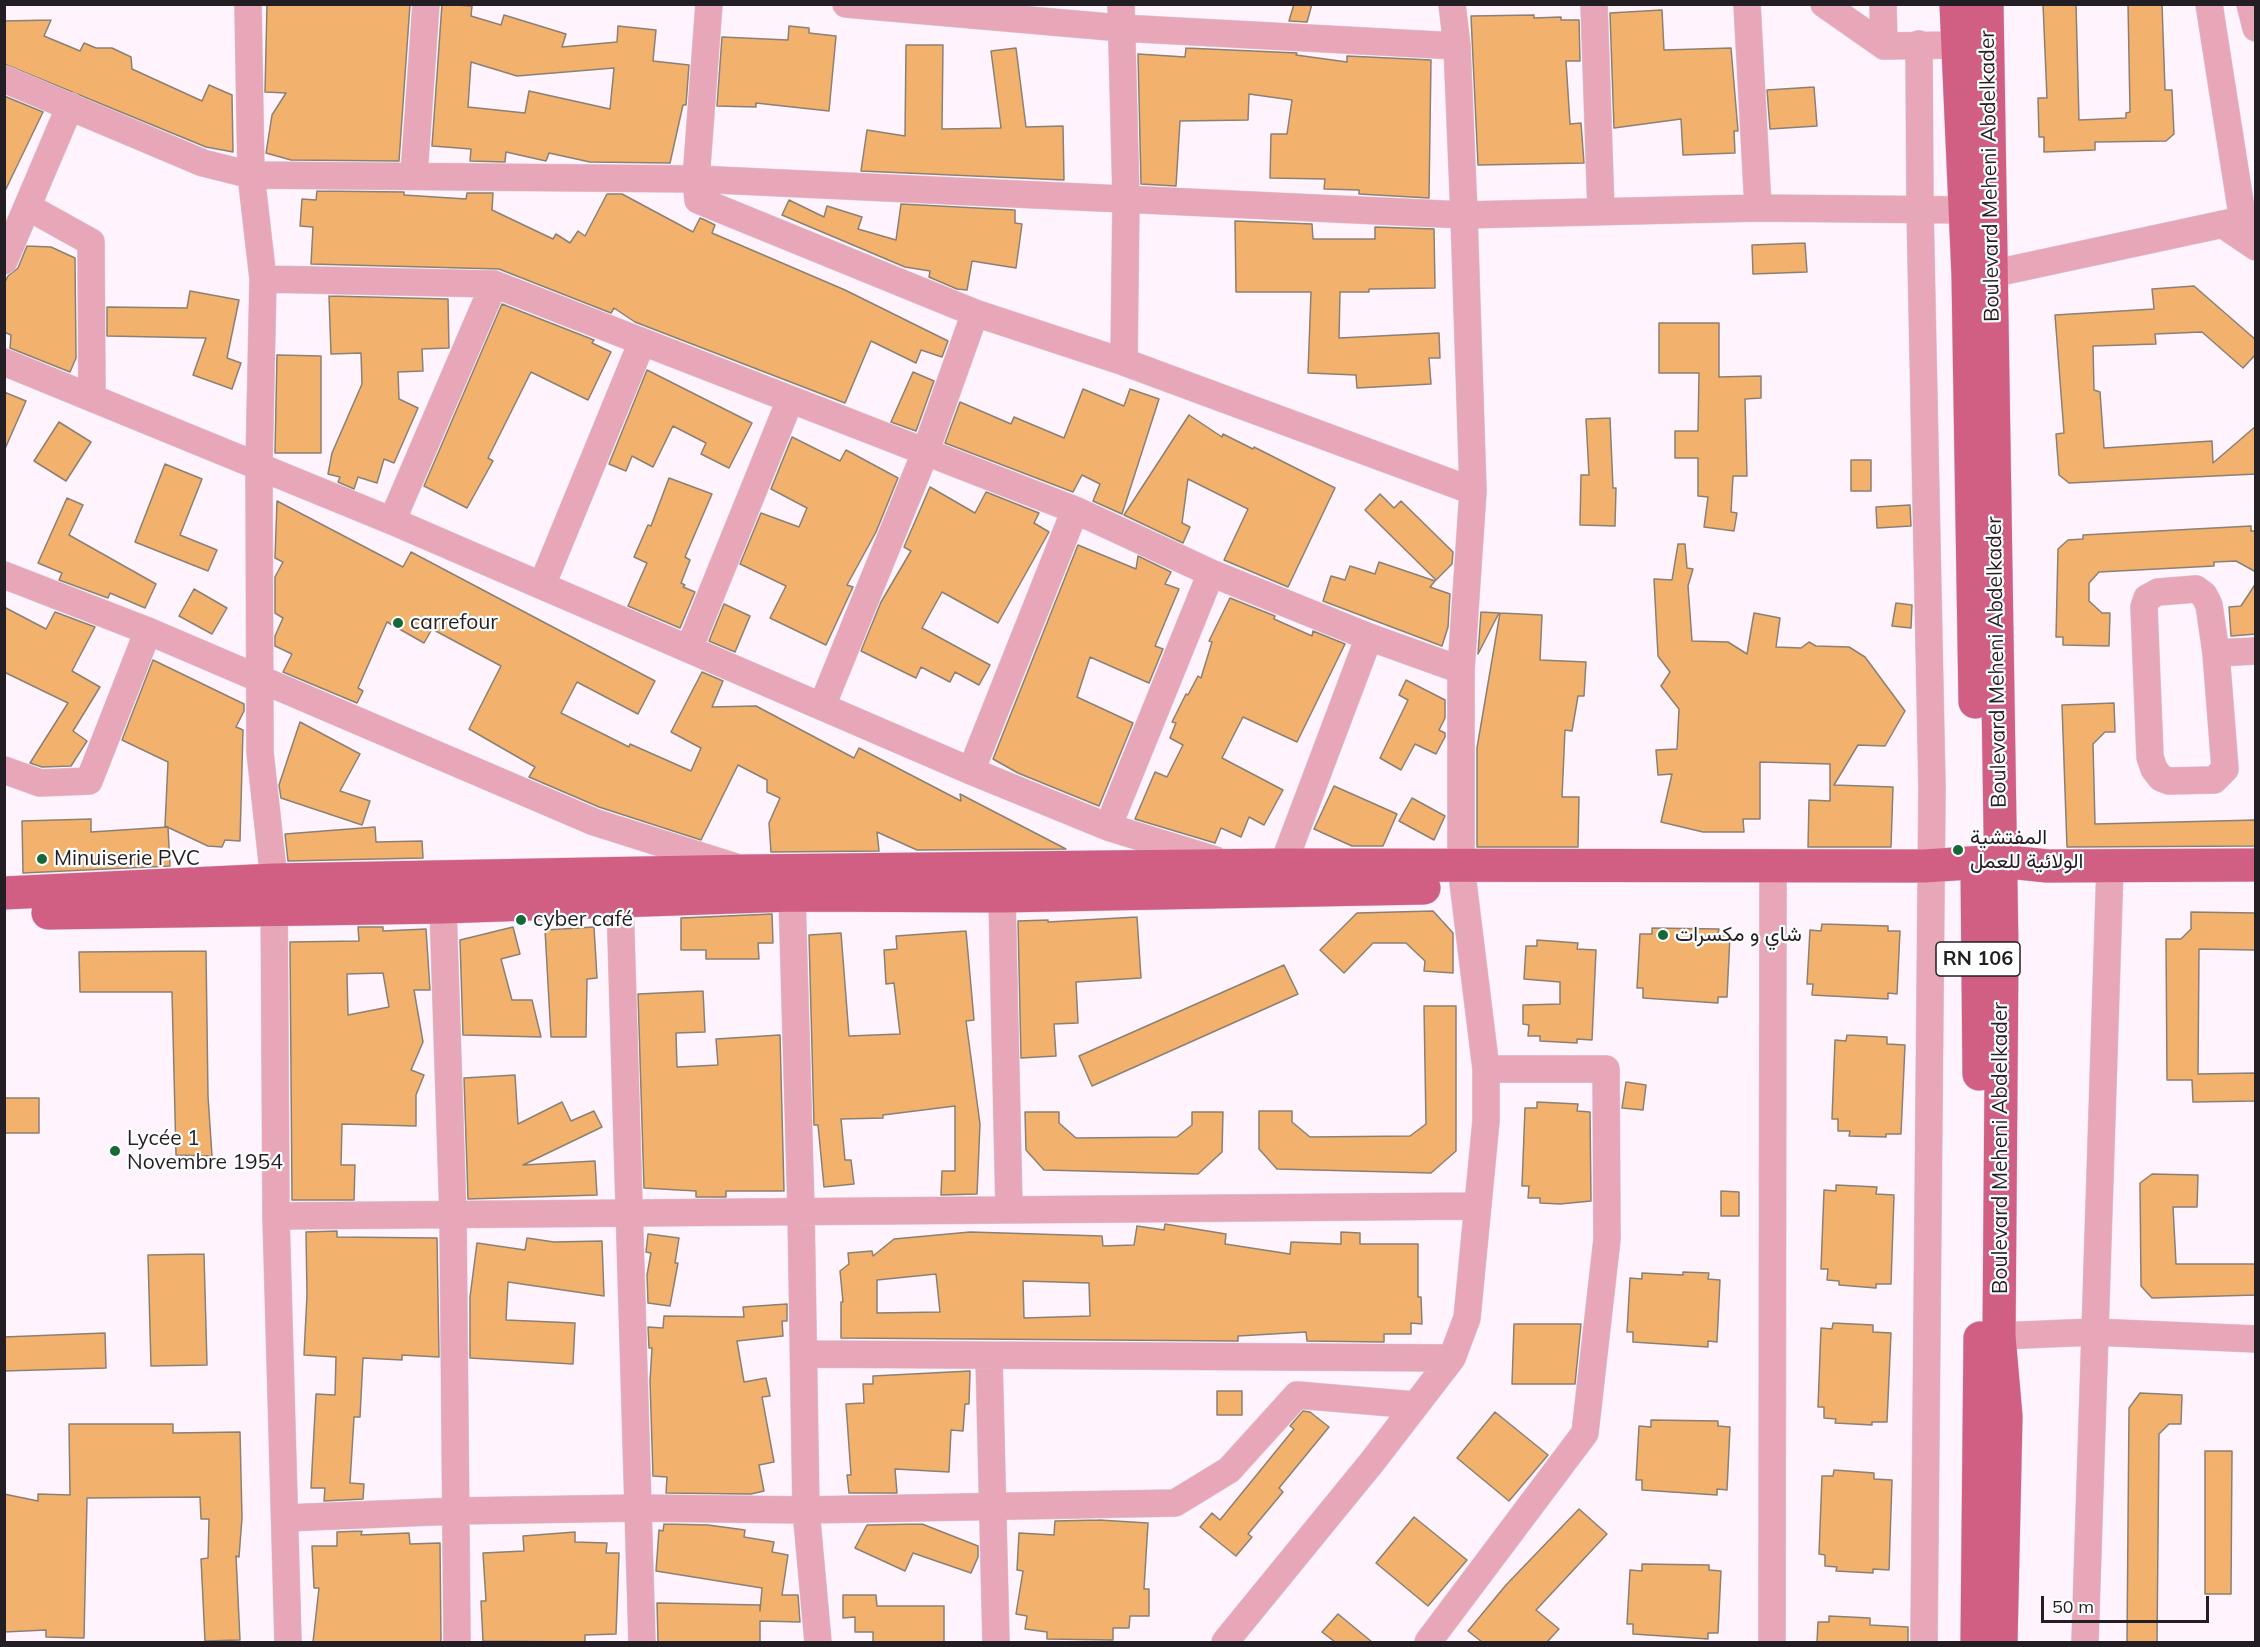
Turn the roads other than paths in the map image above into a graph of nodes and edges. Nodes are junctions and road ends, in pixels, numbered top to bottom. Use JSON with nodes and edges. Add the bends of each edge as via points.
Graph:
{"nodes":[{"id":1,"x":248,"y":4,"type":"edge"},
{"id":2,"x":426,"y":4,"type":"edge"},
{"id":3,"x":709,"y":4,"type":"edge"},
{"id":4,"x":846,"y":4,"type":"edge"},
{"id":5,"x":1452,"y":4,"type":"edge"},
{"id":6,"x":1594,"y":4,"type":"edge"},
{"id":7,"x":1747,"y":4,"type":"edge"},
{"id":8,"x":1824,"y":4,"type":"edge"},
{"id":9,"x":1883,"y":4,"type":"edge"},
{"id":10,"x":1956,"y":4,"type":"edge"},
{"id":11,"x":1987,"y":4,"type":"edge"},
{"id":12,"x":2209,"y":4,"type":"edge"},
{"id":13,"x":2250,"y":4,"type":"edge"},
{"id":14,"x":1121,"y":16,"type":"edge"},
{"id":15,"x":2256,"y":28,"type":"edge"},
{"id":16,"x":1919,"y":44,"type":"junction"},
{"id":17,"x":1958,"y":45,"type":"junction"},
{"id":18,"x":1457,"y":46,"type":"junction"},
{"id":19,"x":1884,"y":46,"type":"junction"},
{"id":20,"x":4,"y":79,"type":"edge"},
{"id":21,"x":70,"y":106,"type":"junction"},
{"id":22,"x":251,"y":175,"type":"junction"},
{"id":23,"x":414,"y":175,"type":"junction"},
{"id":24,"x":696,"y":179,"type":"junction"},
{"id":25,"x":1126,"y":198,"type":"junction"},
{"id":26,"x":28,"y":207,"type":"junction"},
{"id":27,"x":1758,"y":207,"type":"junction"},
{"id":28,"x":1920,"y":208,"type":"junction"},
{"id":29,"x":1965,"y":210,"type":"junction"},
{"id":30,"x":1601,"y":211,"type":"junction"},
{"id":31,"x":1464,"y":215,"type":"junction"},
{"id":32,"x":2240,"y":221,"type":"edge"},
{"id":33,"x":2256,"y":247,"type":"edge"},
{"id":34,"x":4,"y":261,"type":"edge"},
{"id":35,"x":1979,"y":274,"type":"junction"},
{"id":36,"x":263,"y":279,"type":"junction"},
{"id":37,"x":494,"y":284,"type":"junction"},
{"id":38,"x":975,"y":313,"type":"junction"},
{"id":39,"x":642,"y":342,"type":"junction"},
{"id":40,"x":4,"y":362,"type":"edge"},
{"id":41,"x":1124,"y":362,"type":"junction"},
{"id":42,"x":92,"y":398,"type":"junction"},
{"id":43,"x":790,"y":400,"type":"junction"},
{"id":44,"x":925,"y":453,"type":"junction"},
{"id":45,"x":259,"y":465,"type":"junction"},
{"id":46,"x":1473,"y":491,"type":"junction"},
{"id":47,"x":1075,"y":510,"type":"junction"},
{"id":48,"x":392,"y":521,"type":"junction"},
{"id":49,"x":1211,"y":573,"type":"junction"},
{"id":50,"x":4,"y":575,"type":"edge"},
{"id":51,"x":542,"y":585,"type":"junction"},
{"id":52,"x":148,"y":631,"type":"junction"},
{"id":53,"x":1369,"y":637,"type":"junction"},
{"id":54,"x":689,"y":649,"type":"junction"},
{"id":55,"x":2256,"y":651,"type":"edge"},
{"id":56,"x":2216,"y":653,"type":"junction"},
{"id":57,"x":1461,"y":670,"type":"junction"},
{"id":58,"x":261,"y":681,"type":"junction"},
{"id":59,"x":822,"y":706,"type":"junction"},
{"id":60,"x":4,"y":770,"type":"edge"},
{"id":61,"x":971,"y":771,"type":"junction"},
{"id":62,"x":1108,"y":827,"type":"junction"},
{"id":63,"x":1283,"y":865,"type":"junction"},
{"id":64,"x":2256,"y":865,"type":"edge"},
{"id":65,"x":1235,"y":866,"type":"junction"},
{"id":66,"x":2110,"y":866,"type":"junction"},
{"id":67,"x":748,"y":871,"type":"junction"},
{"id":68,"x":1989,"y":872,"type":"junction"},
{"id":69,"x":1931,"y":875,"type":"junction"},
{"id":70,"x":1461,"y":876,"type":"junction"},
{"id":71,"x":1773,"y":876,"type":"junction"},
{"id":72,"x":4,"y":894,"type":"edge"},
{"id":73,"x":274,"y":895,"type":"junction"},
{"id":74,"x":792,"y":895,"type":"junction"},
{"id":75,"x":1002,"y":897,"type":"junction"},
{"id":76,"x":620,"y":902,"type":"junction"},
{"id":77,"x":443,"y":907,"type":"junction"},
{"id":78,"x":4,"y":914,"type":"edge"},
{"id":79,"x":1486,"y":1070,"type":"junction"},
{"id":80,"x":1477,"y":1206,"type":"junction"},
{"id":81,"x":801,"y":1209,"type":"junction"},
{"id":82,"x":1009,"y":1209,"type":"junction"},
{"id":83,"x":630,"y":1212,"type":"junction"},
{"id":84,"x":276,"y":1216,"type":"junction"},
{"id":85,"x":453,"y":1216,"type":"junction"},
{"id":86,"x":2094,"y":1332,"type":"junction"},
{"id":87,"x":1999,"y":1336,"type":"junction"},
{"id":88,"x":2256,"y":1339,"type":"edge"},
{"id":89,"x":804,"y":1354,"type":"junction"},
{"id":90,"x":989,"y":1357,"type":"junction"},
{"id":91,"x":1452,"y":1358,"type":"junction"},
{"id":92,"x":1415,"y":1405,"type":"junction"},
{"id":93,"x":993,"y":1506,"type":"junction"},
{"id":94,"x":638,"y":1508,"type":"junction"},
{"id":95,"x":806,"y":1510,"type":"junction"},
{"id":96,"x":456,"y":1511,"type":"junction"},
{"id":97,"x":285,"y":1518,"type":"junction"},
{"id":98,"x":288,"y":1642,"type":"edge"},
{"id":99,"x":457,"y":1642,"type":"edge"},
{"id":100,"x":642,"y":1642,"type":"edge"},
{"id":101,"x":818,"y":1642,"type":"edge"},
{"id":102,"x":996,"y":1642,"type":"edge"},
{"id":103,"x":1225,"y":1642,"type":"edge"},
{"id":104,"x":1428,"y":1642,"type":"edge"},
{"id":105,"x":1772,"y":1642,"type":"edge"},
{"id":106,"x":1924,"y":1642,"type":"edge"},
{"id":107,"x":1977,"y":1642,"type":"edge"},
{"id":108,"x":2001,"y":1642,"type":"edge"},
{"id":109,"x":2085,"y":1642,"type":"edge"}],
"edges":[{"from":1,"to":22,"type":"street"},
{"from":2,"to":23,"type":"street"},
{"from":3,"to":24,"type":"street"},
{"from":4,"to":14,"type":"street"},
{"from":5,"to":18,"type":"street"},
{"from":6,"to":30,"type":"street"},
{"from":7,"to":27,"type":"street"},
{"from":8,"to":19,"type":"street"},
{"from":9,"to":19,"type":"street"},
{"from":10,"to":17,"type":"main road"},
{"from":11,"to":35,"type":"main road","name":"Boulevard Meheni Abdelkader","number":"RN 106"},
{"from":12,"to":32,"type":"street"},
{"from":13,"to":15,"type":"street"},
{"from":14,"to":18,"type":"street"},
{"from":14,"to":25,"type":"street"},
{"from":16,"to":17,"type":"street"},
{"from":16,"to":19,"type":"street"},
{"from":16,"to":28,"type":"street"},
{"from":17,"to":29,"type":"main road"},
{"from":18,"to":31,"type":"street"},
{"from":20,"to":21,"type":"street"},
{"from":21,"to":22,"type":"street","via":[[203,163]]},
{"from":21,"to":26,"type":"street"},
{"from":22,"to":23,"type":"street"},
{"from":22,"to":36,"type":"street"},
{"from":23,"to":24,"type":"street"},
{"from":24,"to":25,"type":"street"},
{"from":24,"to":38,"type":"street","via":[[698,200]]},
{"from":25,"to":31,"type":"street"},
{"from":25,"to":41,"type":"street"},
{"from":26,"to":34,"type":"street"},
{"from":26,"to":42,"type":"street","via":[[91,242]]},
{"from":27,"to":28,"type":"street"},
{"from":27,"to":30,"type":"street"},
{"from":28,"to":29,"type":"street"},
{"from":28,"to":69,"type":"street"},
{"from":29,"to":35,"type":"main road"},
{"from":30,"to":31,"type":"street"},
{"from":31,"to":46,"type":"street"},
{"from":32,"to":33,"type":"street"},
{"from":32,"to":35,"type":"street"},
{"from":35,"to":68,"type":"main road","name":"Boulevard Meheni Abdelkader","number":"RN 106"},
{"from":36,"to":37,"type":"street"},
{"from":36,"to":45,"type":"street"},
{"from":37,"to":39,"type":"street"},
{"from":37,"to":48,"type":"street"},
{"from":38,"to":41,"type":"street"},
{"from":38,"to":44,"type":"street"},
{"from":39,"to":43,"type":"street"},
{"from":39,"to":51,"type":"street"},
{"from":40,"to":42,"type":"street"},
{"from":41,"to":46,"type":"street"},
{"from":42,"to":45,"type":"street"},
{"from":43,"to":44,"type":"street"},
{"from":43,"to":54,"type":"street"},
{"from":44,"to":47,"type":"street"},
{"from":44,"to":59,"type":"street"},
{"from":45,"to":48,"type":"street"},
{"from":45,"to":58,"type":"street"},
{"from":46,"to":57,"type":"street"},
{"from":47,"to":49,"type":"street"},
{"from":47,"to":61,"type":"street"},
{"from":48,"to":51,"type":"street"},
{"from":49,"to":53,"type":"street"},
{"from":49,"to":62,"type":"street"},
{"from":50,"to":52,"type":"street"},
{"from":51,"to":54,"type":"street"},
{"from":52,"to":58,"type":"street"},
{"from":52,"to":60,"type":"street","via":[[89,781],[40,783]]},
{"from":53,"to":57,"type":"street"},
{"from":53,"to":63,"type":"street"},
{"from":54,"to":59,"type":"street"},
{"from":55,"to":56,"type":"street"},
{"from":56,"to":56,"type":"street","via":[[2225,769],[2214,780],[2161,778],[2150,757],[2144,607],[2147,598],[2157,592],[2196,589],[2204,595]]},
{"from":57,"to":70,"type":"street"},
{"from":58,"to":67,"type":"street","via":[[594,822]]},
{"from":58,"to":73,"type":"street","via":[[260,752]]},
{"from":59,"to":61,"type":"street"},
{"from":61,"to":62,"type":"street"},
{"from":62,"to":65,"type":"street"},
{"from":63,"to":65,"type":"main road"},
{"from":63,"to":70,"type":"main road"},
{"from":64,"to":66,"type":"main road"},
{"from":65,"to":67,"type":"main road"},
{"from":66,"to":68,"type":"main road","via":[[2048,866]]},
{"from":66,"to":86,"type":"street"},
{"from":67,"to":73,"type":"main road"},
{"from":68,"to":69,"type":"main road"},
{"from":68,"to":87,"type":"main road","name":"Boulevard Meheni Abdelkader","number":"RN 106"},
{"from":68,"to":107,"type":"main road","name":"Boulevard Meheni Abdelkader","number":"RN 106"},
{"from":69,"to":71,"type":"main road"},
{"from":69,"to":106,"type":"street"},
{"from":70,"to":71,"type":"main road"},
{"from":70,"to":75,"type":"main road"},
{"from":70,"to":79,"type":"street"},
{"from":71,"to":105,"type":"street"},
{"from":72,"to":73,"type":"main road"},
{"from":73,"to":77,"type":"main road"},
{"from":73,"to":78,"type":"main road"},
{"from":73,"to":84,"type":"street"},
{"from":74,"to":75,"type":"main road"},
{"from":74,"to":76,"type":"main road"},
{"from":74,"to":81,"type":"street"},
{"from":75,"to":82,"type":"street"},
{"from":76,"to":77,"type":"main road"},
{"from":76,"to":83,"type":"street"},
{"from":77,"to":85,"type":"street"},
{"from":79,"to":80,"type":"street","via":[[1486,1121]]},
{"from":79,"to":104,"type":"street","via":[[1606,1069],[1607,1239],[1585,1433]]},
{"from":80,"to":82,"type":"street"},
{"from":80,"to":91,"type":"street","via":[[1467,1318]]},
{"from":81,"to":82,"type":"street"},
{"from":81,"to":83,"type":"street"},
{"from":81,"to":89,"type":"street"},
{"from":83,"to":85,"type":"street"},
{"from":83,"to":94,"type":"street"},
{"from":84,"to":85,"type":"street"},
{"from":84,"to":97,"type":"street"},
{"from":85,"to":96,"type":"street"},
{"from":86,"to":87,"type":"street"},
{"from":86,"to":88,"type":"street"},
{"from":86,"to":109,"type":"street"},
{"from":87,"to":108,"type":"main road","name":"Boulevard Meheni Abdelkader","number":"RN 106","via":[[2006,1417]]},
{"from":89,"to":90,"type":"street"},
{"from":89,"to":95,"type":"street"},
{"from":90,"to":91,"type":"street"},
{"from":90,"to":93,"type":"street"},
{"from":91,"to":92,"type":"street"},
{"from":92,"to":93,"type":"street","via":[[1297,1395],[1228,1470],[1175,1503]]},
{"from":92,"to":103,"type":"street"},
{"from":93,"to":95,"type":"street"},
{"from":93,"to":102,"type":"street"},
{"from":94,"to":95,"type":"street"},
{"from":94,"to":96,"type":"street"},
{"from":94,"to":100,"type":"street"},
{"from":95,"to":101,"type":"street"},
{"from":96,"to":97,"type":"street"},
{"from":96,"to":99,"type":"street"},
{"from":97,"to":98,"type":"street"}]}
